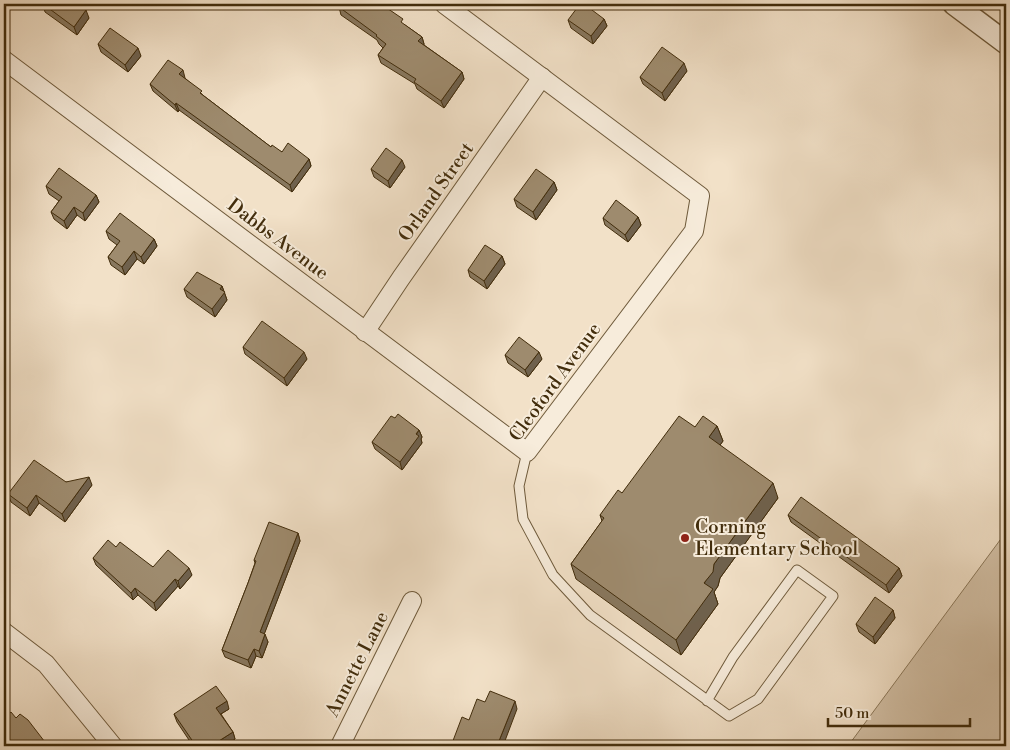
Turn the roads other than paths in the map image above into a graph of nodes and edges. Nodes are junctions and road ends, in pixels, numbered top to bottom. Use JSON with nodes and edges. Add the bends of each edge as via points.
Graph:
{"nodes":[{"id":1,"x":444,"y":4,"type":"edge"},
{"id":2,"x":954,"y":4,"type":"edge"},
{"id":3,"x":1006,"y":43,"type":"edge"},
{"id":4,"x":4,"y":60,"type":"edge"},
{"id":5,"x":542,"y":77,"type":"junction"},
{"id":6,"x":365,"y":332,"type":"junction"},
{"id":7,"x":527,"y":452,"type":"junction"},
{"id":8,"x":412,"y":601,"type":"dead end"},
{"id":9,"x":4,"y":632,"type":"edge"},
{"id":10,"x":707,"y":701,"type":"junction"},
{"id":11,"x":113,"y":746,"type":"edge"},
{"id":12,"x":340,"y":746,"type":"edge"}],
"edges":[{"from":1,"to":5,"type":"street","name":"Cleoford Avenue"},
{"from":2,"to":3,"type":"street"},
{"from":4,"to":6,"type":"street","name":"Dabbs Avenue"},
{"from":5,"to":6,"type":"street","name":"Orland Street"},
{"from":5,"to":7,"type":"street","name":"Cleoford Avenue","via":[[700,196],[694,231]]},
{"from":6,"to":7,"type":"street","name":"Dabbs Avenue"},
{"from":7,"to":10,"type":"lane","name":"Cleoford Avenue","via":[[519,486],[523,519],[553,575],[590,616]]},
{"from":8,"to":12,"type":"street","name":"Annette Lane"},
{"from":9,"to":11,"type":"street","via":[[46,664]]},
{"from":10,"to":10,"type":"lane","name":"Cleoford Avenue","via":[[729,716],[758,699],[833,596],[797,570],[733,657]]}]}
